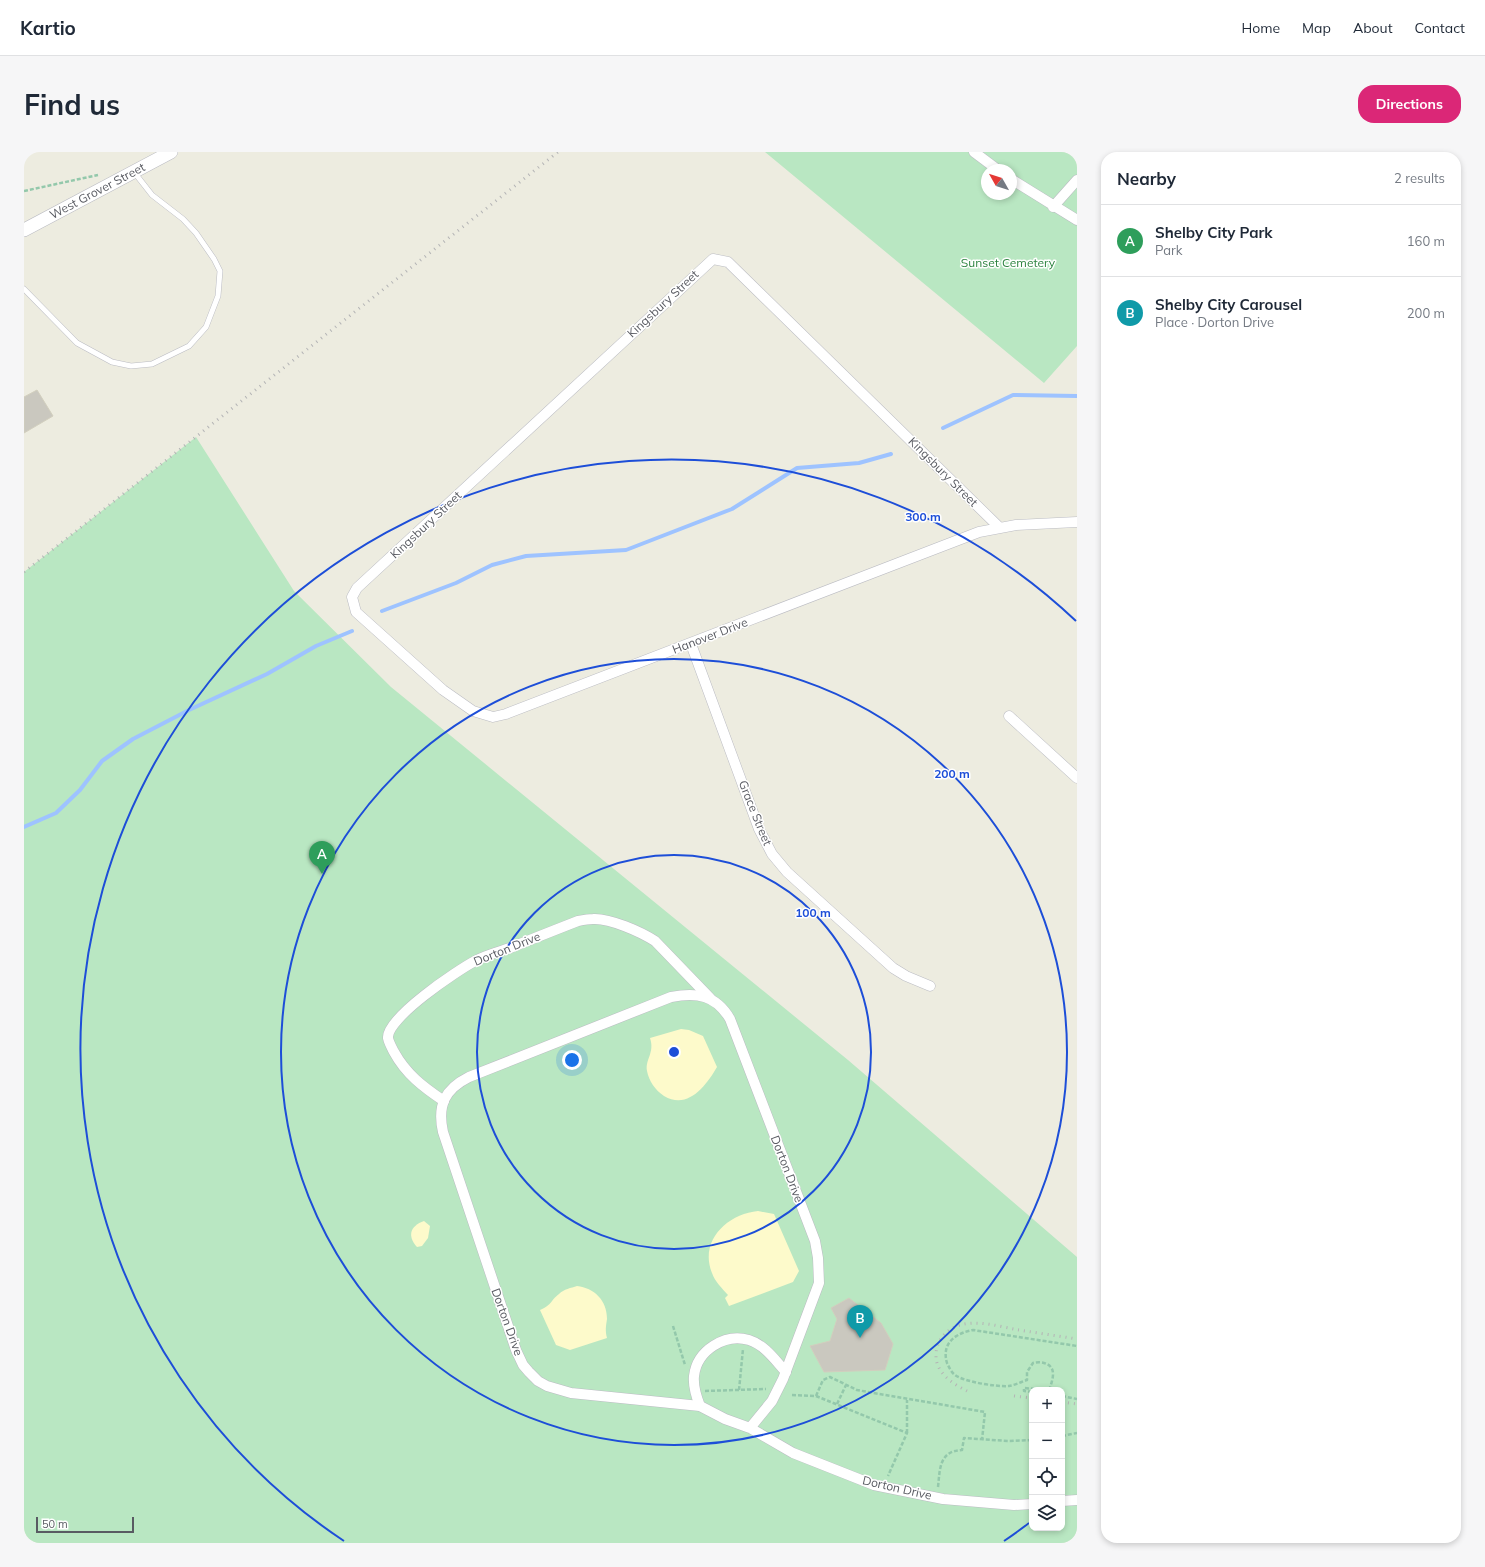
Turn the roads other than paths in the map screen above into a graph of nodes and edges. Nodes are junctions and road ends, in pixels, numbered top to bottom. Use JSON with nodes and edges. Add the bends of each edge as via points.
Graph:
{"nodes":[{"id":1,"x":171,"y":152,"type":"edge"},
{"id":2,"x":974,"y":152,"type":"edge"},
{"id":3,"x":990,"y":164,"type":"edge"},
{"id":4,"x":134,"y":172,"type":"junction"},
{"id":5,"x":1077,"y":180,"type":"edge"},
{"id":6,"x":1017,"y":183,"type":"edge"},
{"id":7,"x":1053,"y":206,"type":"junction"},
{"id":8,"x":1077,"y":220,"type":"edge"},
{"id":9,"x":24,"y":230,"type":"edge"},
{"id":10,"x":24,"y":289,"type":"edge"},
{"id":11,"x":1077,"y":522,"type":"edge"},
{"id":12,"x":1000,"y":528,"type":"junction"},
{"id":13,"x":370,"y":625,"type":"joint"},
{"id":14,"x":691,"y":644,"type":"junction"},
{"id":15,"x":1009,"y":716,"type":"dead end"},
{"id":16,"x":1077,"y":778,"type":"edge"},
{"id":17,"x":930,"y":986,"type":"dead end"},
{"id":18,"x":710,"y":999,"type":"junction"},
{"id":19,"x":444,"y":1101,"type":"junction"},
{"id":20,"x":786,"y":1372,"type":"junction"},
{"id":21,"x":700,"y":1406,"type":"junction"},
{"id":22,"x":750,"y":1428,"type":"junction"},
{"id":23,"x":1077,"y":1500,"type":"edge"},
{"id":24,"x":1065,"y":1501,"type":"edge"},
{"id":25,"x":1029,"y":1504,"type":"edge"}],
"edges":[{"from":1,"to":4,"type":"street","name":"West Grover Street"},
{"from":2,"to":3,"type":"street"},
{"from":4,"to":9,"type":"street","name":"West Grover Street"},
{"from":4,"to":10,"type":"lane","via":[[152,195],[183,219],[196,233],[220,271],[218,296],[206,327],[189,346],[152,364],[131,366],[112,362],[77,343]]},
{"from":5,"to":7,"type":"street"},
{"from":6,"to":7,"type":"street"},
{"from":7,"to":8,"type":"street"},
{"from":11,"to":12,"type":"street","name":"Hanover Drive"},
{"from":12,"to":13,"type":"street","name":"Kingsbury Street","via":[[728,262],[713,259],[357,588],[352,597],[356,612]]},
{"from":12,"to":14,"type":"street","name":"Hanover Drive","via":[[979,532]]},
{"from":13,"to":14,"type":"street","name":"Hanover Drive","via":[[443,690],[473,711],[493,717]]},
{"from":14,"to":17,"type":"street","name":"Grace Street","via":[[759,829],[772,854],[787,872],[893,968]]},
{"from":15,"to":16,"type":"street"},
{"from":18,"to":19,"type":"street","name":"Dorton Drive","via":[[695,994],[671,997],[469,1077],[454,1087]]},
{"from":18,"to":19,"type":"street","name":"Dorton Drive","via":[[649,937],[615,923],[594,918],[578,921],[475,961],[442,982],[394,1024],[388,1038],[400,1063],[416,1081]]},
{"from":18,"to":20,"type":"street","name":"Dorton Drive","via":[[725,1011],[730,1019],[814,1241],[818,1258],[819,1283]]},
{"from":19,"to":21,"type":"street","name":"Dorton Drive","via":[[440,1120],[443,1132],[510,1334],[529,1372],[547,1386],[571,1393]]},
{"from":20,"to":21,"type":"street","via":[[763,1348],[748,1340],[725,1340],[708,1350],[697,1364],[694,1384]]},
{"from":20,"to":22,"type":"street","name":"Dorton Drive","via":[[772,1401]]},
{"from":21,"to":22,"type":"street","name":"Dorton Drive"},
{"from":22,"to":25,"type":"street","name":"Dorton Drive","via":[[794,1454],[874,1485],[936,1497]]},
{"from":23,"to":24,"type":"street"}]}
